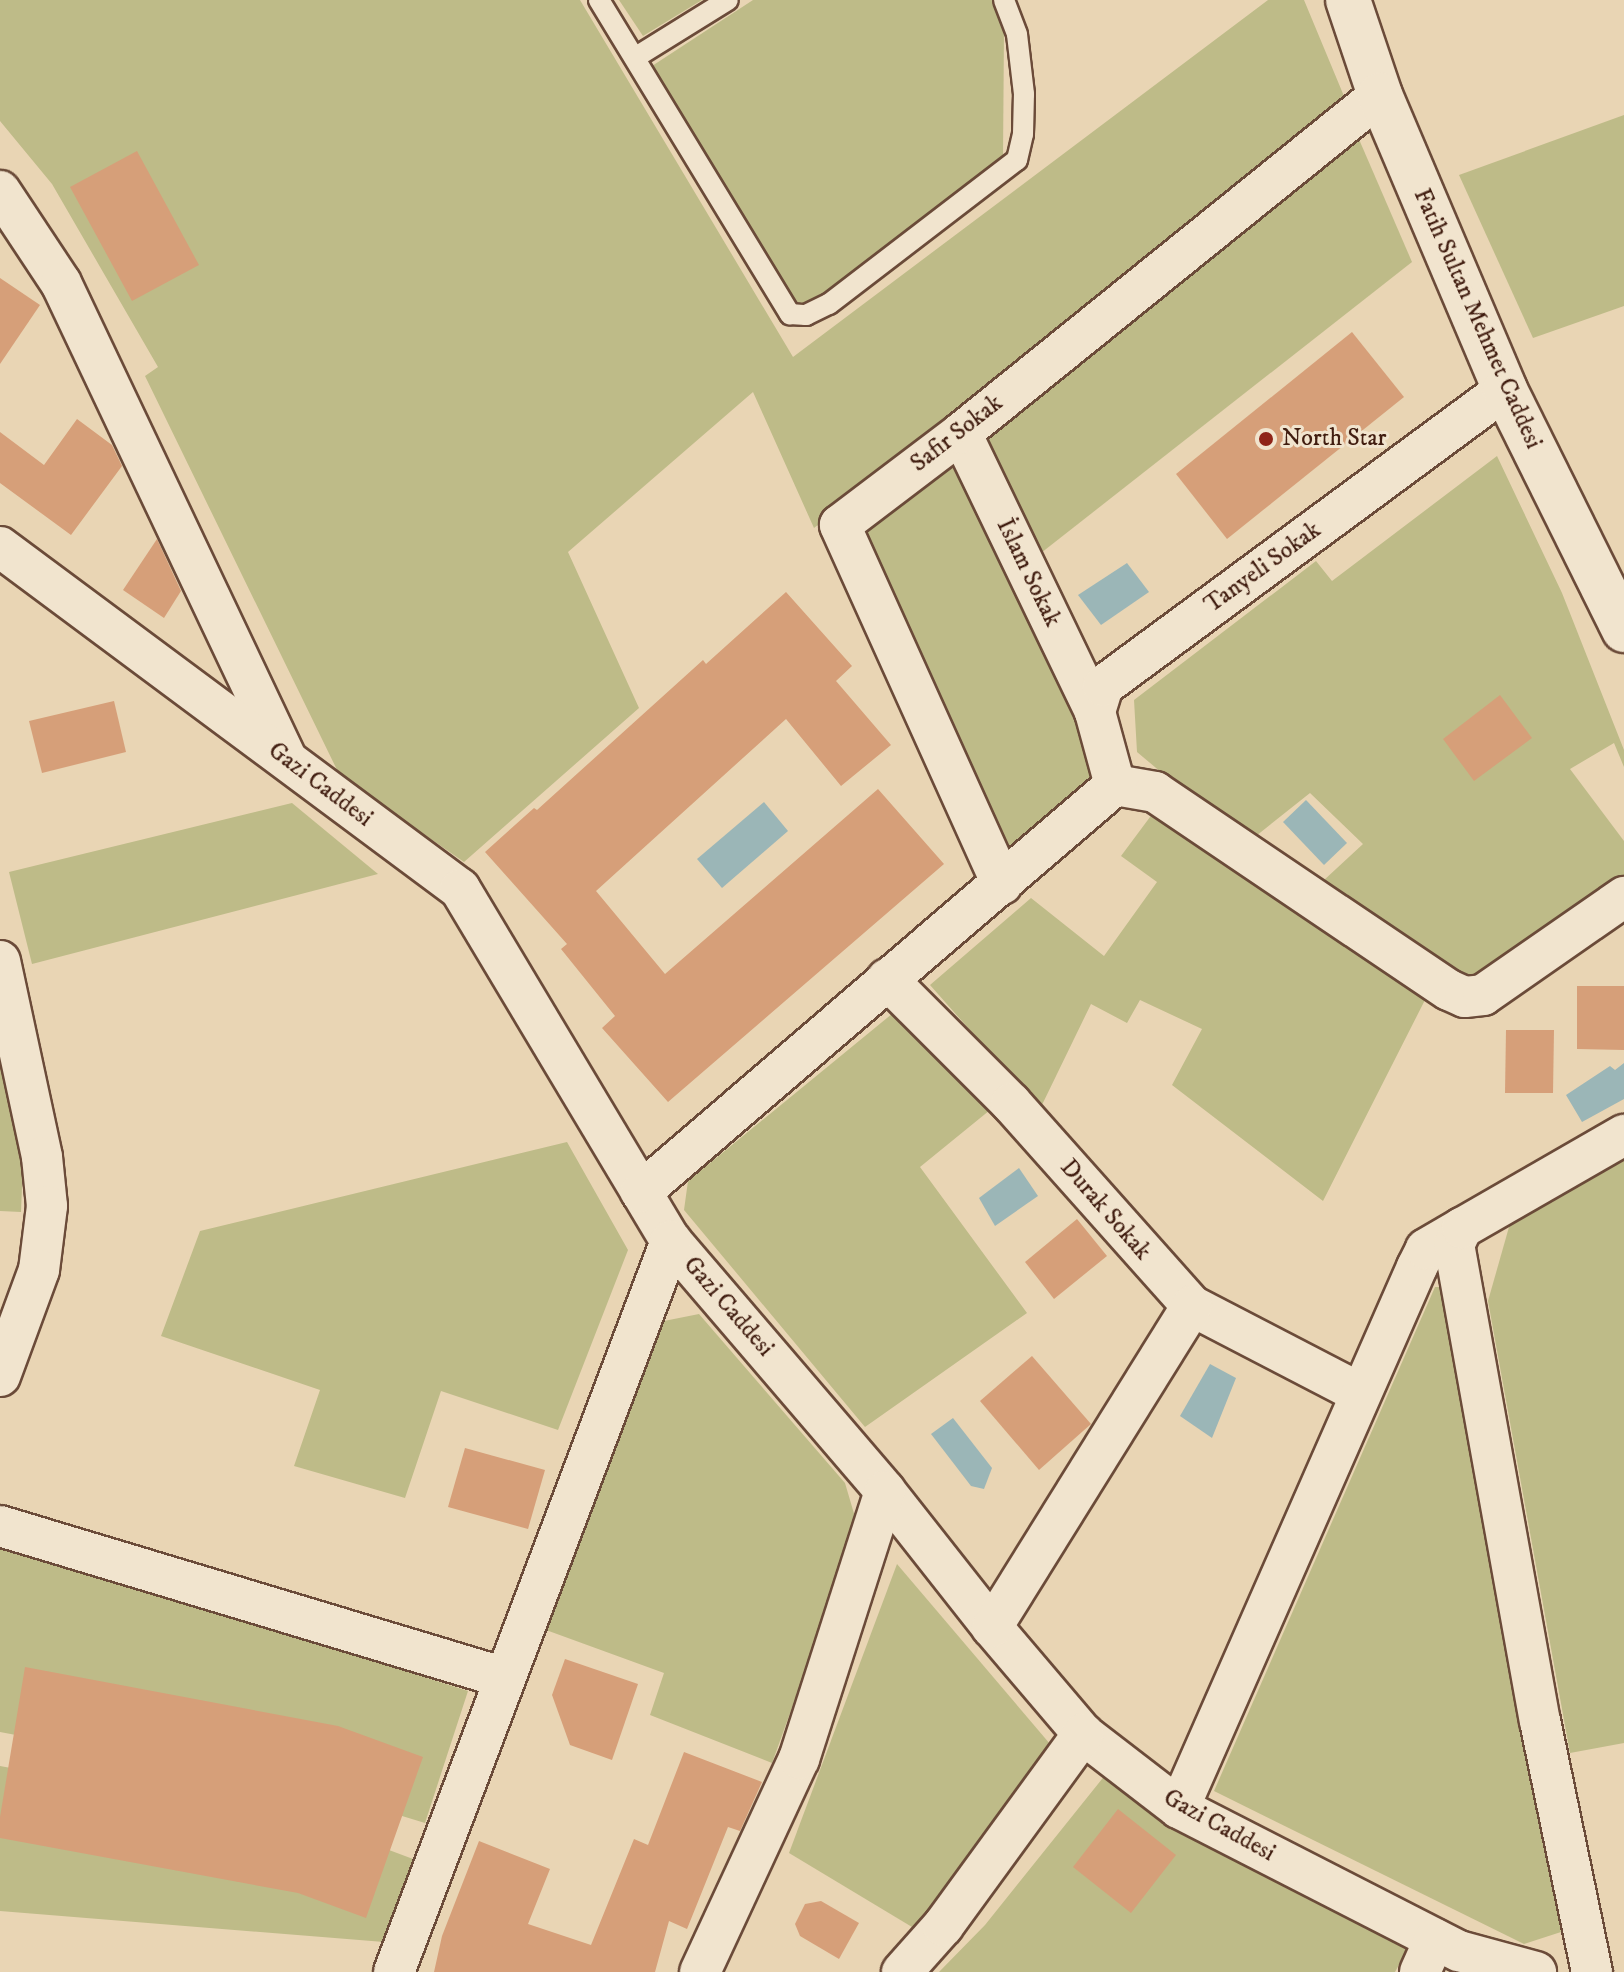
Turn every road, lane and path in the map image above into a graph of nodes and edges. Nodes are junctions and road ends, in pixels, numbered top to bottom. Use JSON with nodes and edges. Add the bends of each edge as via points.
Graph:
{"nodes":[{"id":1,"x":599,"y":0,"type":"edge"},
{"id":2,"x":728,"y":0,"type":"edge"},
{"id":3,"x":1004,"y":0,"type":"edge"},
{"id":4,"x":1348,"y":0,"type":"edge"},
{"id":5,"x":636,"y":57,"type":"junction"},
{"id":6,"x":1380,"y":95,"type":"junction"},
{"id":7,"x":0,"y":191,"type":"edge"},
{"id":8,"x":1505,"y":390,"type":"junction"},
{"id":9,"x":961,"y":433,"type":"junction"},
{"id":10,"x":0,"y":547,"type":"edge"},
{"id":11,"x":1624,"y":630,"type":"edge"},
{"id":12,"x":1095,"y":712,"type":"junction"},
{"id":13,"x":288,"y":761,"type":"junction"},
{"id":14,"x":1115,"y":785,"type":"junction"},
{"id":15,"x":1002,"y":884,"type":"junction"},
{"id":16,"x":1624,"y":897,"type":"edge"},
{"id":17,"x":0,"y":961,"type":"edge"},
{"id":18,"x":887,"y":979,"type":"junction"},
{"id":19,"x":1624,"y":1135,"type":"edge"},
{"id":20,"x":641,"y":1192,"type":"junction"},
{"id":21,"x":1462,"y":1228,"type":"junction"},
{"id":22,"x":671,"y":1241,"type":"junction"},
{"id":23,"x":1192,"y":1306,"type":"junction"},
{"id":24,"x":0,"y":1376,"type":"edge"},
{"id":25,"x":1360,"y":1393,"type":"junction"},
{"id":26,"x":885,"y":1491,"type":"junction"},
{"id":27,"x":0,"y":1526,"type":"edge"},
{"id":28,"x":992,"y":1627,"type":"junction"},
{"id":29,"x":505,"y":1678,"type":"junction"},
{"id":30,"x":1083,"y":1734,"type":"junction"},
{"id":31,"x":1179,"y":1808,"type":"junction"},
{"id":32,"x":1427,"y":1956,"type":"edge"},
{"id":33,"x":394,"y":1972,"type":"edge"},
{"id":34,"x":700,"y":1972,"type":"edge"},
{"id":35,"x":902,"y":1972,"type":"edge"},
{"id":36,"x":1536,"y":1972,"type":"edge"},
{"id":37,"x":1592,"y":1972,"type":"edge"}],
"edges":[{"from":1,"to":5,"type":"lane"},
{"from":2,"to":5,"type":"lane"},
{"from":3,"to":5,"type":"lane","via":[[1017,34],[1024,94],[1017,160],[829,304],[806,315],[790,314]]},
{"from":4,"to":6,"type":"street","name":"Fatih Sultan Mehmet Caddesi"},
{"from":6,"to":8,"type":"street","name":"Fatih Sultan Mehmet Caddesi"},
{"from":6,"to":9,"type":"street","name":"Safir Sokak"},
{"from":7,"to":13,"type":"street","via":[[61,283]]},
{"from":8,"to":11,"type":"street","name":"Fatih Sultan Mehmet Caddesi"},
{"from":8,"to":12,"type":"street","name":"Tanyeli Sokak","via":[[1103,686]]},
{"from":9,"to":12,"type":"street","name":"İslam Sokak"},
{"from":9,"to":15,"type":"street","name":"Safir Sokak","via":[[840,525]]},
{"from":10,"to":13,"type":"street","name":"Gazi Caddesi"},
{"from":12,"to":14,"type":"street"},
{"from":13,"to":20,"type":"street","name":"Gazi Caddesi","via":[[460,889]]},
{"from":14,"to":15,"type":"street"},
{"from":14,"to":16,"type":"street","via":[[1155,792],[1465,997],[1483,995]]},
{"from":15,"to":18,"type":"street"},
{"from":17,"to":24,"type":"street","via":[[42,1157],[47,1206],[39,1270]]},
{"from":18,"to":20,"type":"street"},
{"from":18,"to":23,"type":"street","name":"Durak Sokak","via":[[1011,1103]]},
{"from":19,"to":21,"type":"street"},
{"from":20,"to":22,"type":"street","name":"Gazi Caddesi"},
{"from":21,"to":25,"type":"street","via":[[1426,1249]]},
{"from":21,"to":37,"type":"street","via":[[1454,1245],[1540,1722]]},
{"from":22,"to":26,"type":"street","name":"Gazi Caddesi"},
{"from":22,"to":29,"type":"street"},
{"from":23,"to":25,"type":"street","name":"Durak Sokak"},
{"from":23,"to":28,"type":"street"},
{"from":25,"to":31,"type":"street"},
{"from":26,"to":28,"type":"street","name":"Gazi Caddesi"},
{"from":26,"to":34,"type":"street","via":[[799,1759]]},
{"from":27,"to":29,"type":"street"},
{"from":28,"to":30,"type":"street","name":"Gazi Caddesi"},
{"from":29,"to":33,"type":"street"},
{"from":30,"to":31,"type":"street","name":"Gazi Caddesi"},
{"from":30,"to":35,"type":"street","via":[[943,1926]]},
{"from":31,"to":32,"type":"street","name":"Gazi Caddesi"},
{"from":32,"to":36,"type":"street","name":"Gazi Caddesi","via":[[1459,1951]]}]}
